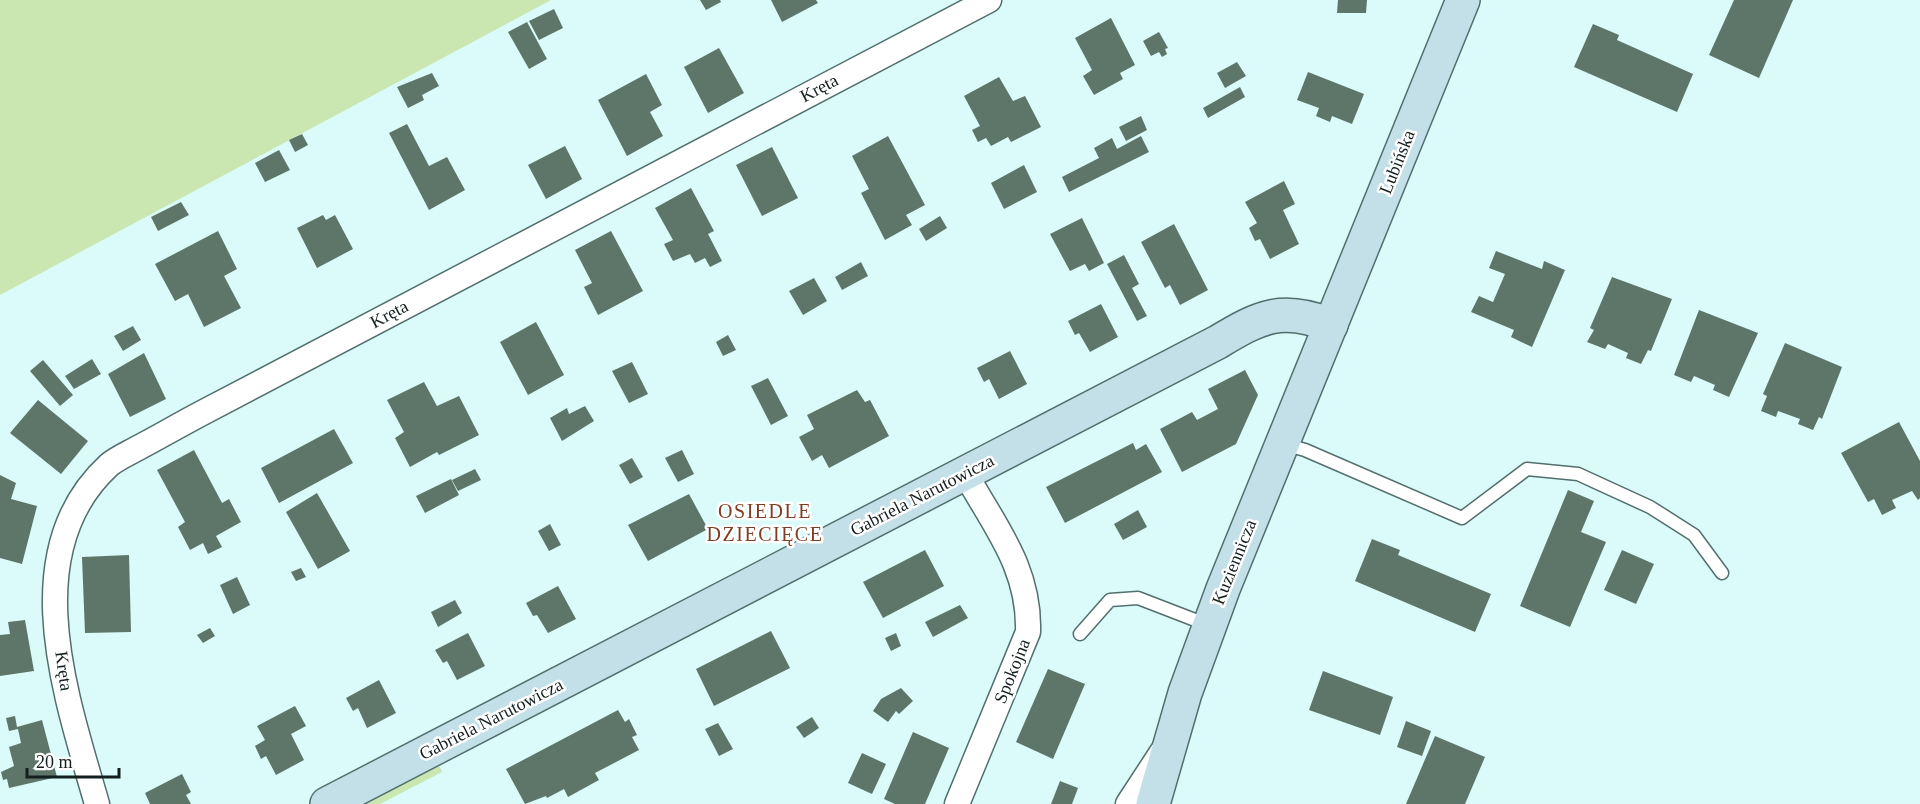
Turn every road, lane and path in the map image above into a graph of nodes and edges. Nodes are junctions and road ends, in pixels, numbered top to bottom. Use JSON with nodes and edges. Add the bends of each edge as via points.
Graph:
{"nodes":[{"id":1,"x":989,"y":0,"type":"edge"},
{"id":2,"x":1463,"y":0,"type":"edge"},
{"id":3,"x":1331,"y":325,"type":"junction"},
{"id":4,"x":1282,"y":443,"type":"junction"},
{"id":5,"x":964,"y":473,"type":"junction"},
{"id":6,"x":1722,"y":573,"type":"dead end"},
{"id":7,"x":1209,"y":625,"type":"junction"},
{"id":8,"x":1080,"y":634,"type":"dead end"},
{"id":9,"x":1170,"y":740,"type":"junction"},
{"id":10,"x":97,"y":804,"type":"edge"},
{"id":11,"x":327,"y":804,"type":"edge"},
{"id":12,"x":957,"y":804,"type":"edge"},
{"id":13,"x":1128,"y":804,"type":"edge"},
{"id":14,"x":1153,"y":804,"type":"edge"}],
"edges":[{"from":1,"to":10,"type":"street","name":"Kręta","via":[[110,464],[71,514],[60,547],[53,599],[68,703]]},
{"from":2,"to":3,"type":"main road","name":"Lubińska"},
{"from":3,"to":4,"type":"main road","name":"Kuziennicza"},
{"from":3,"to":5,"type":"main road","name":"Gabriela Narutowicza","via":[[1299,315],[1259,319]]},
{"from":4,"to":6,"type":"lane","via":[[1462,518],[1527,469],[1578,474],[1650,507],[1694,535]]},
{"from":4,"to":7,"type":"main road","name":"Kuziennicza"},
{"from":5,"to":11,"type":"main road","name":"Gabriela Narutowicza"},
{"from":5,"to":12,"type":"street","name":"Spokojna","via":[[1019,567],[1029,607],[1028,632]]},
{"from":7,"to":8,"type":"lane","via":[[1138,598],[1110,600]]},
{"from":7,"to":9,"type":"main road","name":"Kuziennicza"},
{"from":9,"to":13,"type":"street"},
{"from":9,"to":14,"type":"main road","name":"Kuziennicza"}]}
